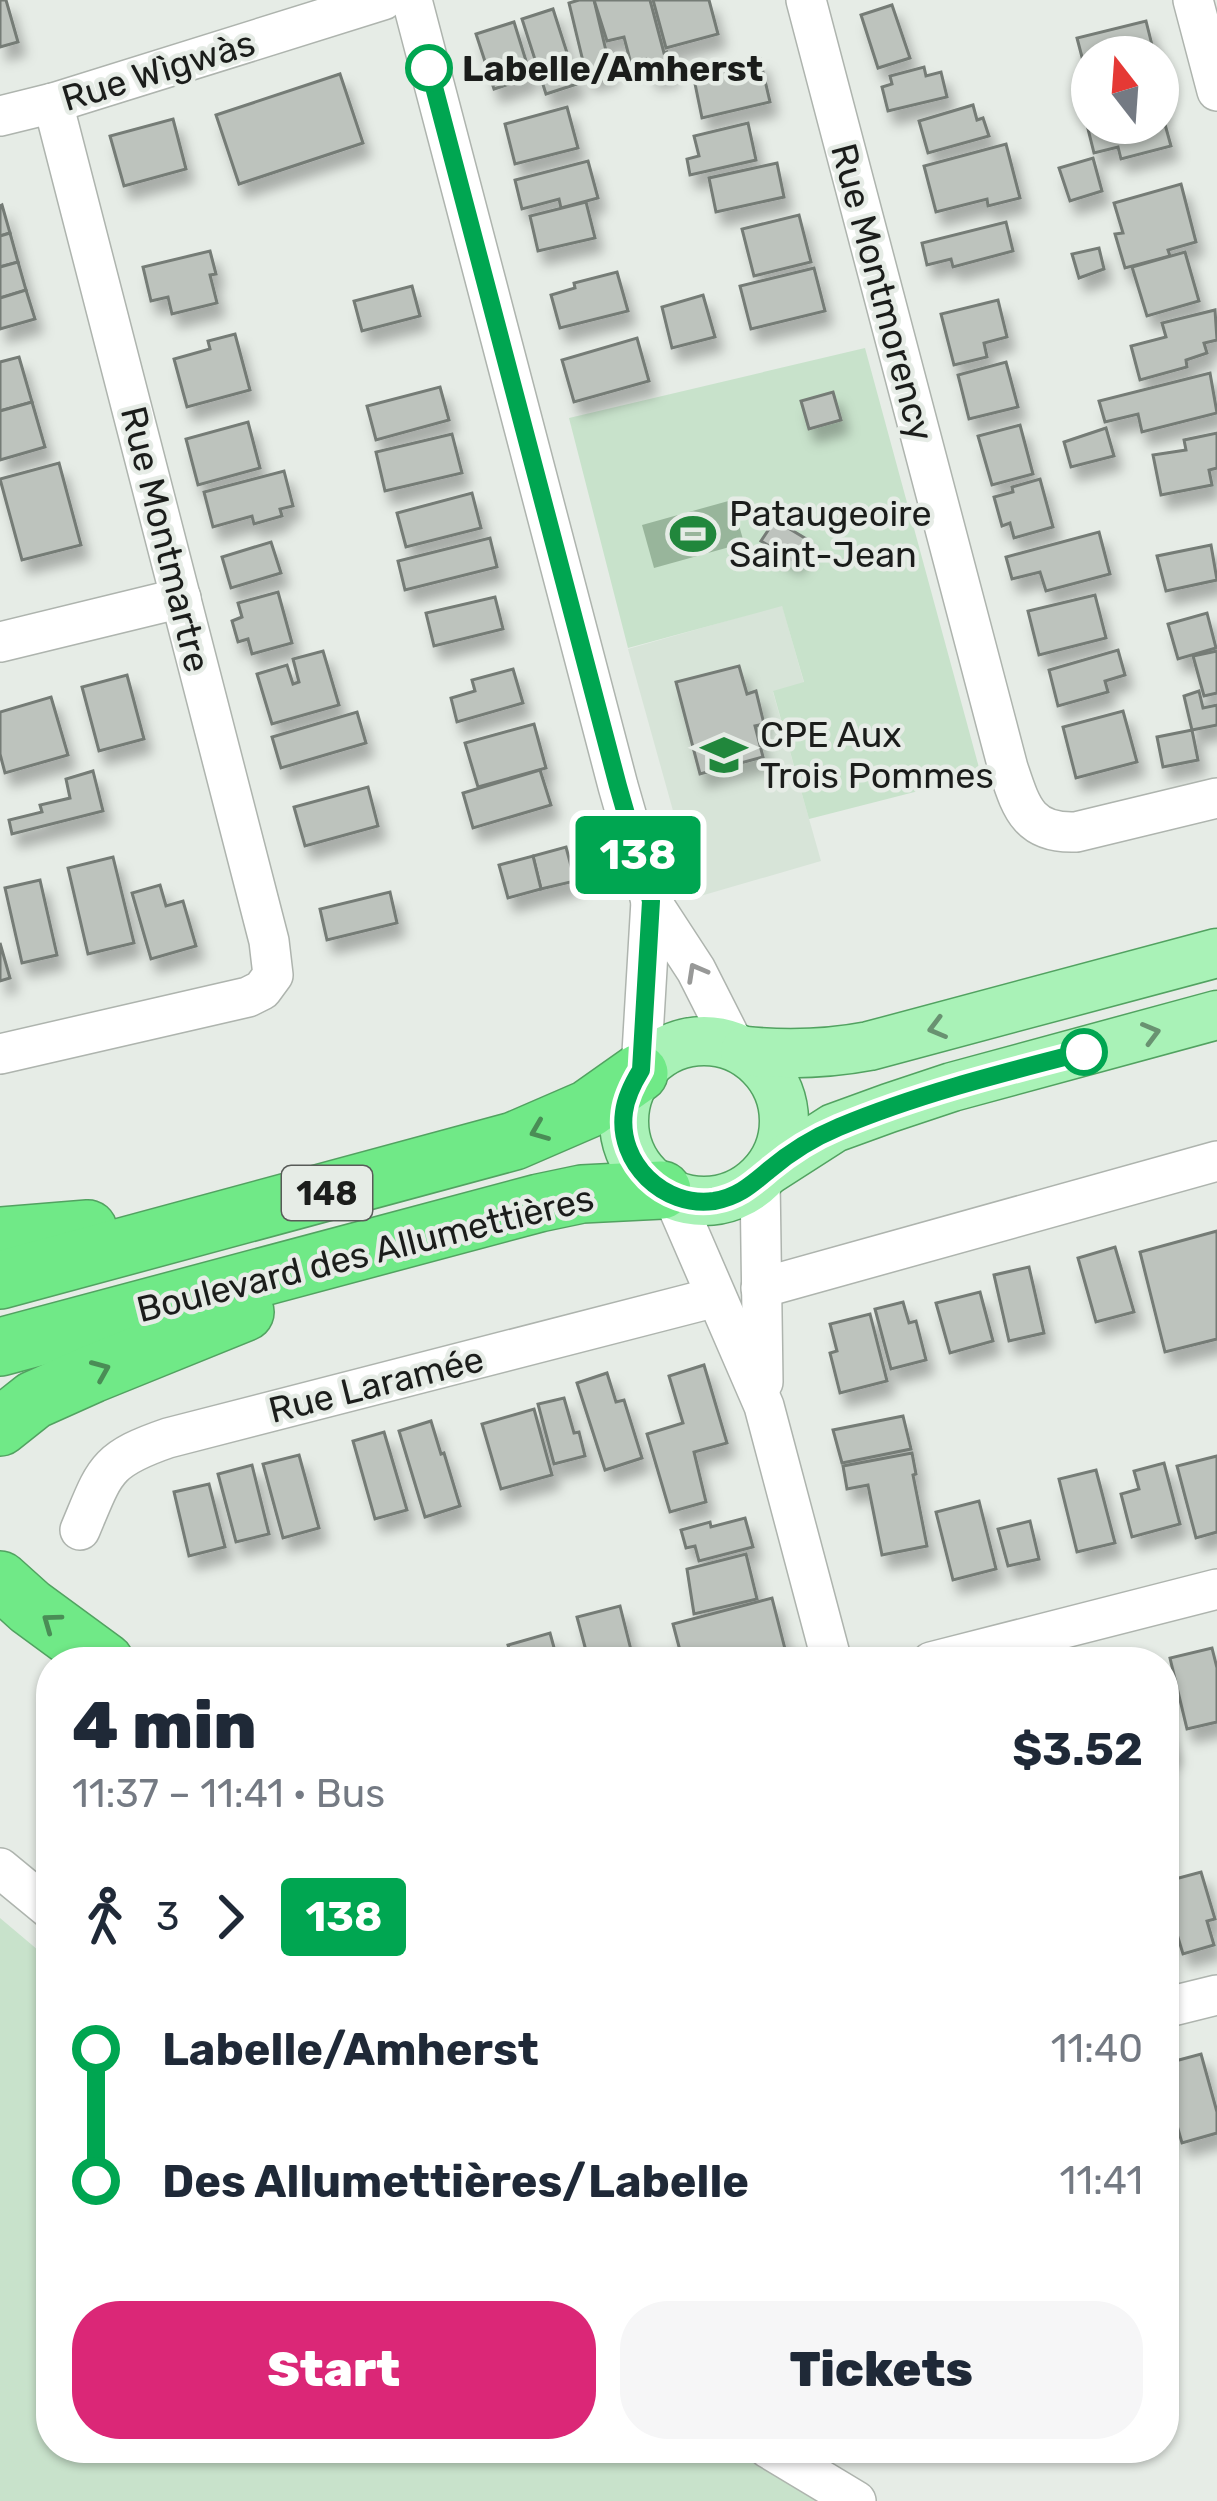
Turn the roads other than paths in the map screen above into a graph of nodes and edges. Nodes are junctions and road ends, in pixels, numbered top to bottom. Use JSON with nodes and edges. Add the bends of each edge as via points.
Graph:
{"nodes":[{"id":1,"x":383,"y":0,"type":"edge"},
{"id":2,"x":412,"y":0,"type":"edge"},
{"id":3,"x":806,"y":0,"type":"edge"},
{"id":4,"x":1193,"y":0,"type":"edge"},
{"id":5,"x":1217,"y":91,"type":"edge"},
{"id":6,"x":53,"y":103,"type":"junction"},
{"id":7,"x":0,"y":116,"type":"edge"},
{"id":8,"x":181,"y":598,"type":"junction"},
{"id":9,"x":0,"y":642,"type":"edge"},
{"id":10,"x":1213,"y":799,"type":"edge"},
{"id":11,"x":651,"y":901,"type":"junction"},
{"id":12,"x":1217,"y":952,"type":"edge"},
{"id":13,"x":1217,"y":1016,"type":"edge"},
{"id":14,"x":740,"y":1049,"type":"junction"},
{"id":15,"x":0,"y":1054,"type":"edge"},
{"id":16,"x":640,"y":1071,"type":"junction"},
{"id":17,"x":1217,"y":1161,"type":"edge"},
{"id":18,"x":764,"y":1175,"type":"junction"},
{"id":19,"x":667,"y":1193,"type":"junction"},
{"id":20,"x":306,"y":1199,"type":"junction"},
{"id":21,"x":469,"y":1221,"type":"junction"},
{"id":22,"x":0,"y":1236,"type":"edge"},
{"id":23,"x":0,"y":1280,"type":"edge"},
{"id":24,"x":761,"y":1288,"type":"junction"},
{"id":25,"x":716,"y":1297,"type":"junction"},
{"id":26,"x":0,"y":1347,"type":"edge"},
{"id":27,"x":764,"y":1406,"type":"junction"},
{"id":28,"x":0,"y":1427,"type":"edge"},
{"id":29,"x":80,"y":1530,"type":"dead end"},
{"id":30,"x":0,"y":1580,"type":"edge"},
{"id":31,"x":1217,"y":1589,"type":"edge"},
{"id":32,"x":85,"y":1647,"type":"edge"},
{"id":33,"x":828,"y":1647,"type":"edge"},
{"id":34,"x":991,"y":1647,"type":"edge"},
{"id":35,"x":0,"y":1868,"type":"edge"},
{"id":36,"x":36,"y":1898,"type":"edge"},
{"id":37,"x":1217,"y":1995,"type":"edge"},
{"id":38,"x":1179,"y":2004,"type":"edge"},
{"id":39,"x":793,"y":2463,"type":"edge"},
{"id":40,"x":856,"y":2501,"type":"edge"}],
"edges":[{"from":1,"to":6,"type":"street","name":"Rue Wìgwàs"},
{"from":2,"to":11,"type":"street"},
{"from":3,"to":10,"type":"street","name":"Rue Montmorency","via":[[1022,808],[1060,833]]},
{"from":4,"to":5,"type":"street"},
{"from":6,"to":7,"type":"street","name":"Rue Wìgwàs"},
{"from":6,"to":8,"type":"street","name":"Rue Montmartre"},
{"from":8,"to":9,"type":"street"},
{"from":8,"to":15,"type":"street","name":"Rue Montmartre","via":[[273,975],[248,998]]},
{"from":14,"to":11,"type":"street","one_way":true},
{"from":11,"to":16,"type":"street"},
{"from":12,"to":14,"type":"main road","one_way":true,"via":[[869,1046],[829,1053]]},
{"from":18,"to":13,"type":"main road","one_way":true,"via":[[834,1129],[890,1108]]},
{"from":14,"to":16,"type":"main road","via":[[696,1041]]},
{"from":14,"to":18,"type":"main road","via":[[780,1093],[781,1147]]},
{"from":16,"to":19,"type":"main road","via":[[628,1092],[624,1136],[644,1176]]},
{"from":16,"to":20,"type":"highway","name":"Boulevard des Allumettières","number":"148","one_way":true,"via":[[588,1109],[514,1142]]},
{"from":17,"to":24,"type":"street"},
{"from":18,"to":19,"type":"main road","via":[[710,1202]]},
{"from":18,"to":24,"type":"street"},
{"from":19,"to":21,"type":"highway","name":"Boulevard des Allumettières","number":"148","via":[[582,1194]]},
{"from":19,"to":25,"type":"street"},
{"from":20,"to":22,"type":"highway"},
{"from":20,"to":23,"type":"highway","name":"Boulevard des Allumettières","number":"148"},
{"from":21,"to":26,"type":"highway","name":"Boulevard des Allumettières","number":"148"},
{"from":28,"to":21,"type":"highway","one_way":true,"via":[[34,1400],[92,1374]]},
{"from":24,"to":27,"type":"street"},
{"from":25,"to":27,"type":"street"},
{"from":25,"to":29,"type":"street","name":"Rue Laramée","via":[[138,1448],[103,1475]]},
{"from":27,"to":33,"type":"street"},
{"from":32,"to":30,"type":"highway","one_way":true},
{"from":31,"to":34,"type":"street"},
{"from":35,"to":36,"type":"street"},
{"from":37,"to":38,"type":"street"},
{"from":39,"to":40,"type":"street"}]}
